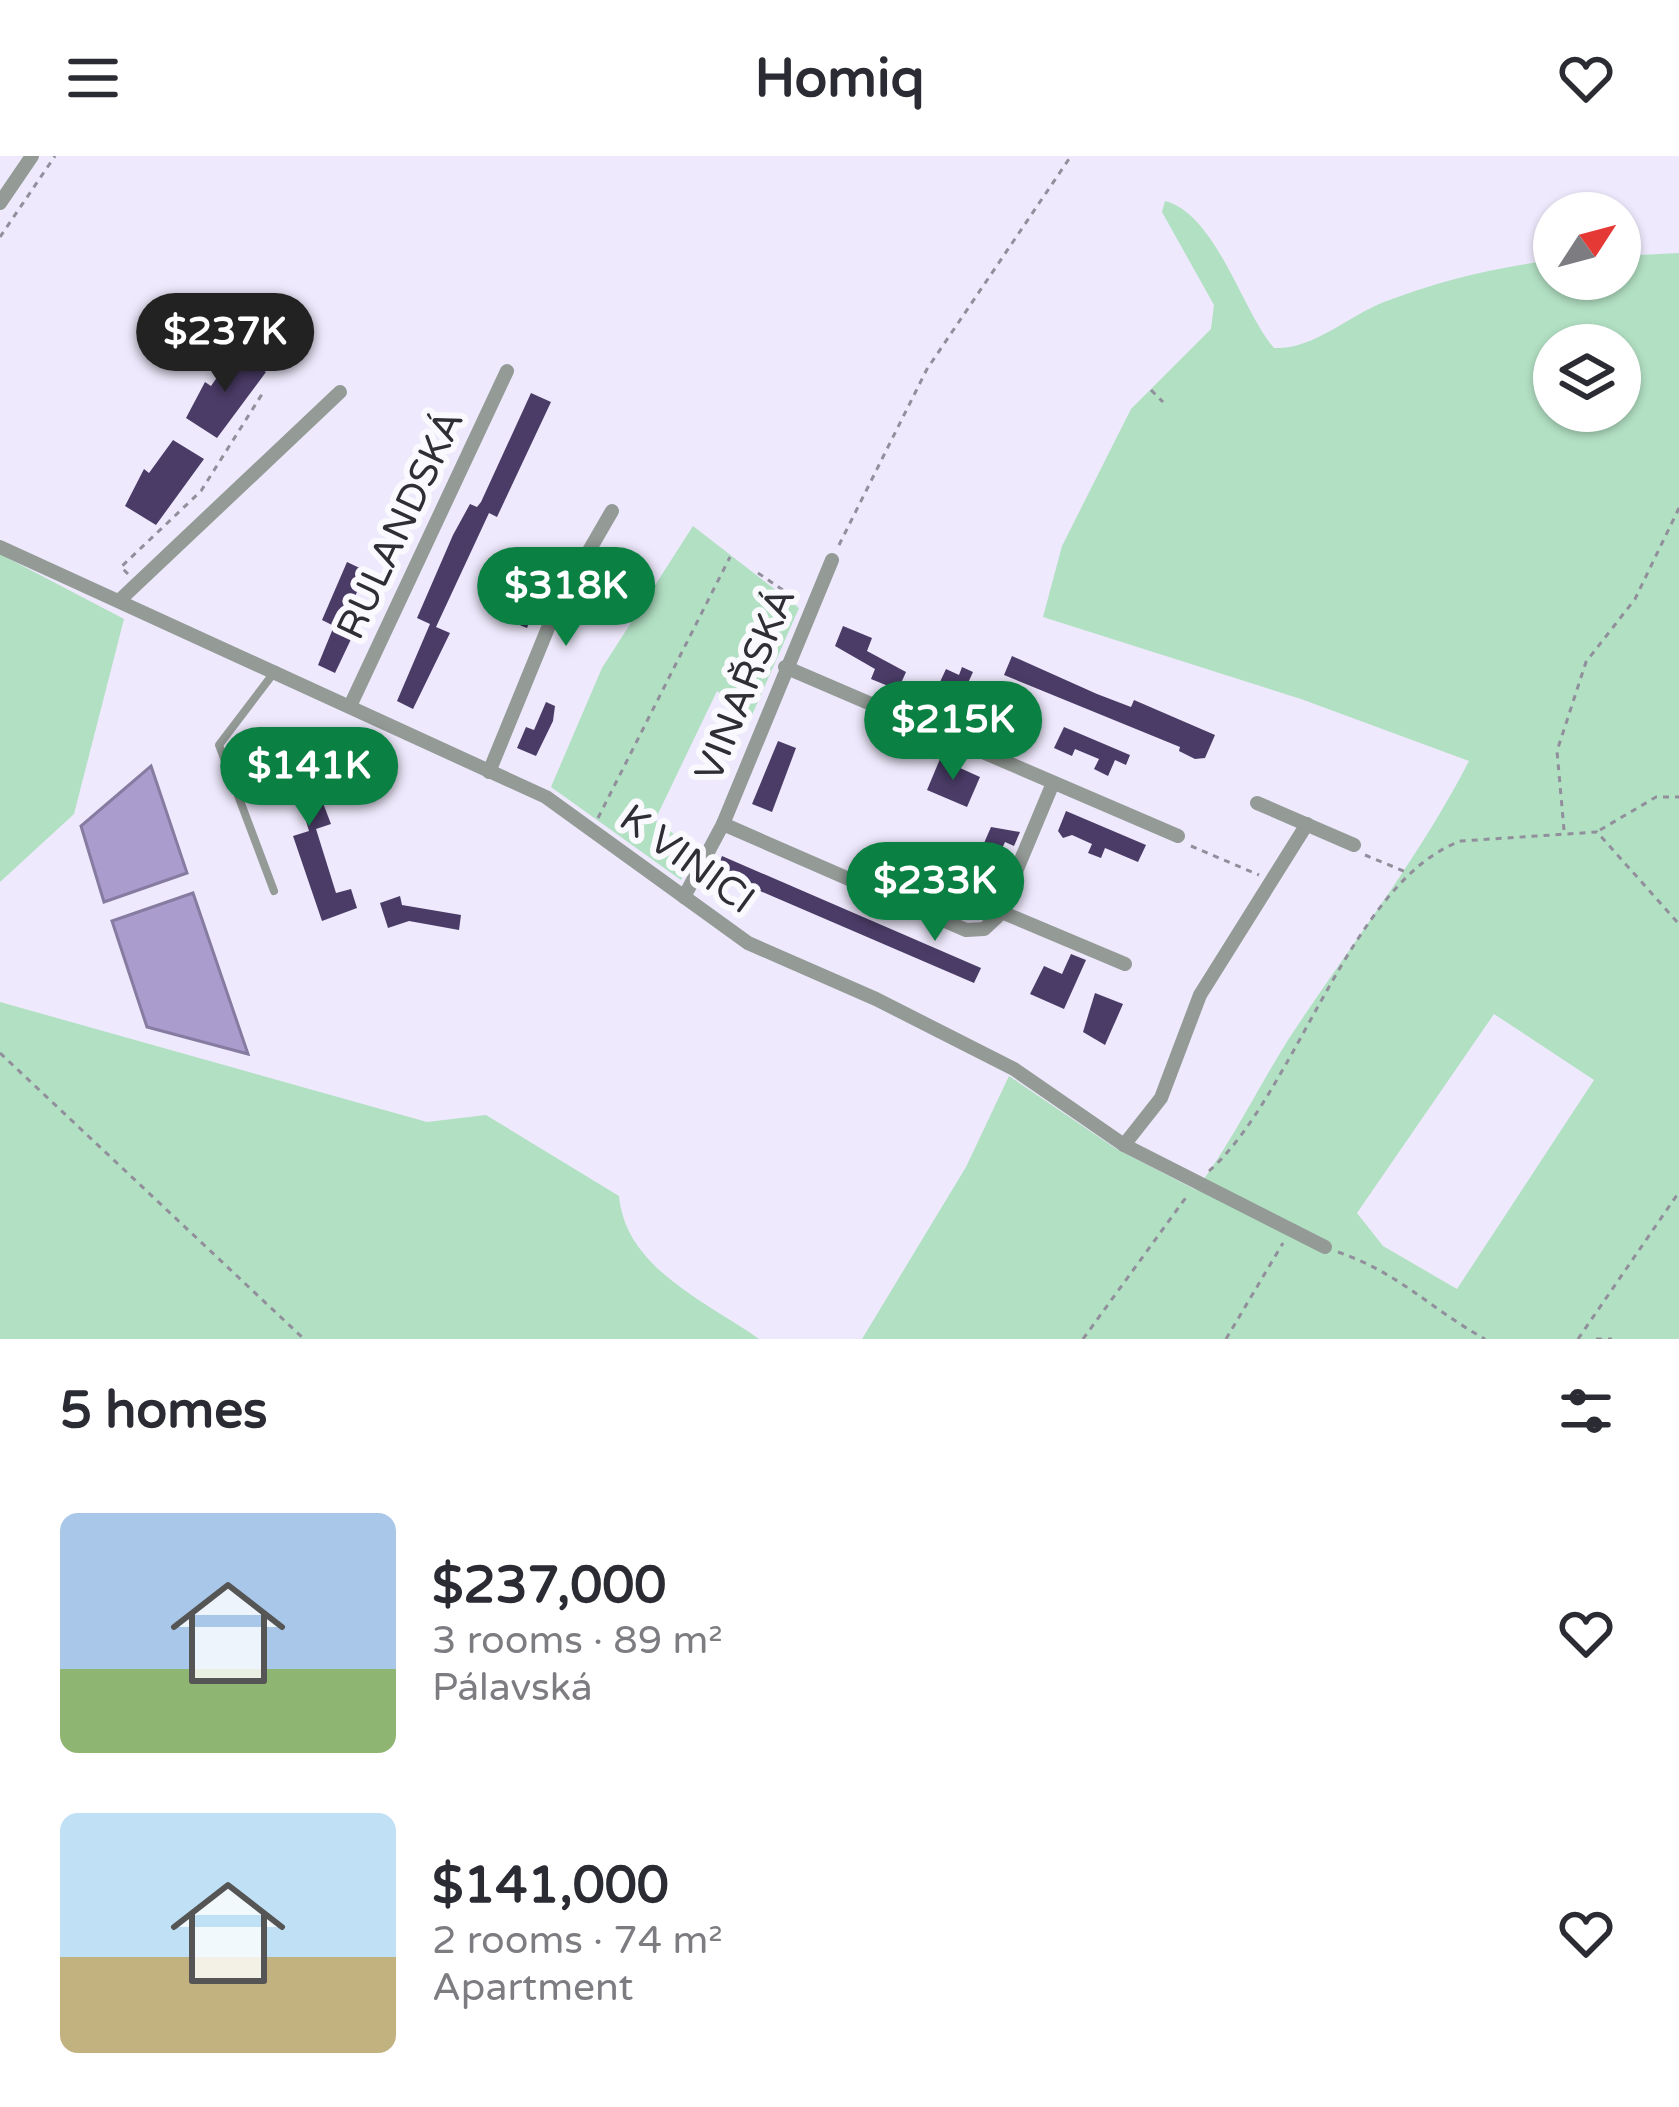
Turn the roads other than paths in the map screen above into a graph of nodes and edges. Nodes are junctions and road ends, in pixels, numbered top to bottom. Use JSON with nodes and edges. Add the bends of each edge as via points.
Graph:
{"nodes":[{"id":1,"x":32,"y":156,"type":"edge"},
{"id":2,"x":0,"y":202,"type":"edge"},
{"id":3,"x":507,"y":371,"type":"dead end"},
{"id":4,"x":340,"y":392,"type":"dead end"},
{"id":5,"x":612,"y":512,"type":"dead end"},
{"id":6,"x":0,"y":547,"type":"edge"},
{"id":7,"x":832,"y":560,"type":"road end"},
{"id":8,"x":122,"y":598,"type":"junction"},
{"id":9,"x":785,"y":668,"type":"junction"},
{"id":10,"x":277,"y":669,"type":"junction"},
{"id":11,"x":351,"y":704,"type":"junction"},
{"id":12,"x":489,"y":772,"type":"junction"},
{"id":13,"x":1053,"y":783,"type":"junction"},
{"id":14,"x":1257,"y":803,"type":"dead end"},
{"id":15,"x":723,"y":824,"type":"junction"},
{"id":16,"x":1307,"y":824,"type":"junction"},
{"id":17,"x":1177,"y":838,"type":"road end"},
{"id":18,"x":1354,"y":845,"type":"road end"},
{"id":19,"x":274,"y":891,"type":"dead end"},
{"id":20,"x":684,"y":897,"type":"junction"},
{"id":21,"x":999,"y":911,"type":"junction"},
{"id":22,"x":1125,"y":964,"type":"dead end"},
{"id":23,"x":1124,"y":1145,"type":"junction"},
{"id":24,"x":1325,"y":1247,"type":"road end"}],
"edges":[{"from":1,"to":2,"type":"street"},
{"from":3,"to":11,"type":"street","name":"RULANDSKÁ"},
{"from":4,"to":8,"type":"street"},
{"from":5,"to":12,"type":"street","via":[[557,606]]},
{"from":6,"to":8,"type":"street","name":"K VINICI"},
{"from":7,"to":9,"type":"street","name":"VINAŘSKÁ"},
{"from":8,"to":10,"type":"street","name":"K VINICI"},
{"from":9,"to":13,"type":"street"},
{"from":9,"to":15,"type":"street","name":"VINAŘSKÁ"},
{"from":10,"to":11,"type":"street","name":"K VINICI"},
{"from":10,"to":19,"type":"lane","via":[[219,745]]},
{"from":11,"to":12,"type":"street","name":"K VINICI"},
{"from":12,"to":20,"type":"street","name":"K VINICI","via":[[546,796]]},
{"from":13,"to":17,"type":"street"},
{"from":13,"to":21,"type":"street"},
{"from":14,"to":16,"type":"street"},
{"from":15,"to":20,"type":"street","name":"VINAŘSKÁ"},
{"from":15,"to":21,"type":"street","via":[[966,930],[984,928]]},
{"from":16,"to":18,"type":"street"},
{"from":16,"to":23,"type":"street","via":[[1200,995],[1161,1098]]},
{"from":20,"to":23,"type":"street","name":"K VINICI","via":[[748,943],[1014,1069]]},
{"from":21,"to":22,"type":"street"},
{"from":23,"to":24,"type":"street","name":"K VINICI"}]}
